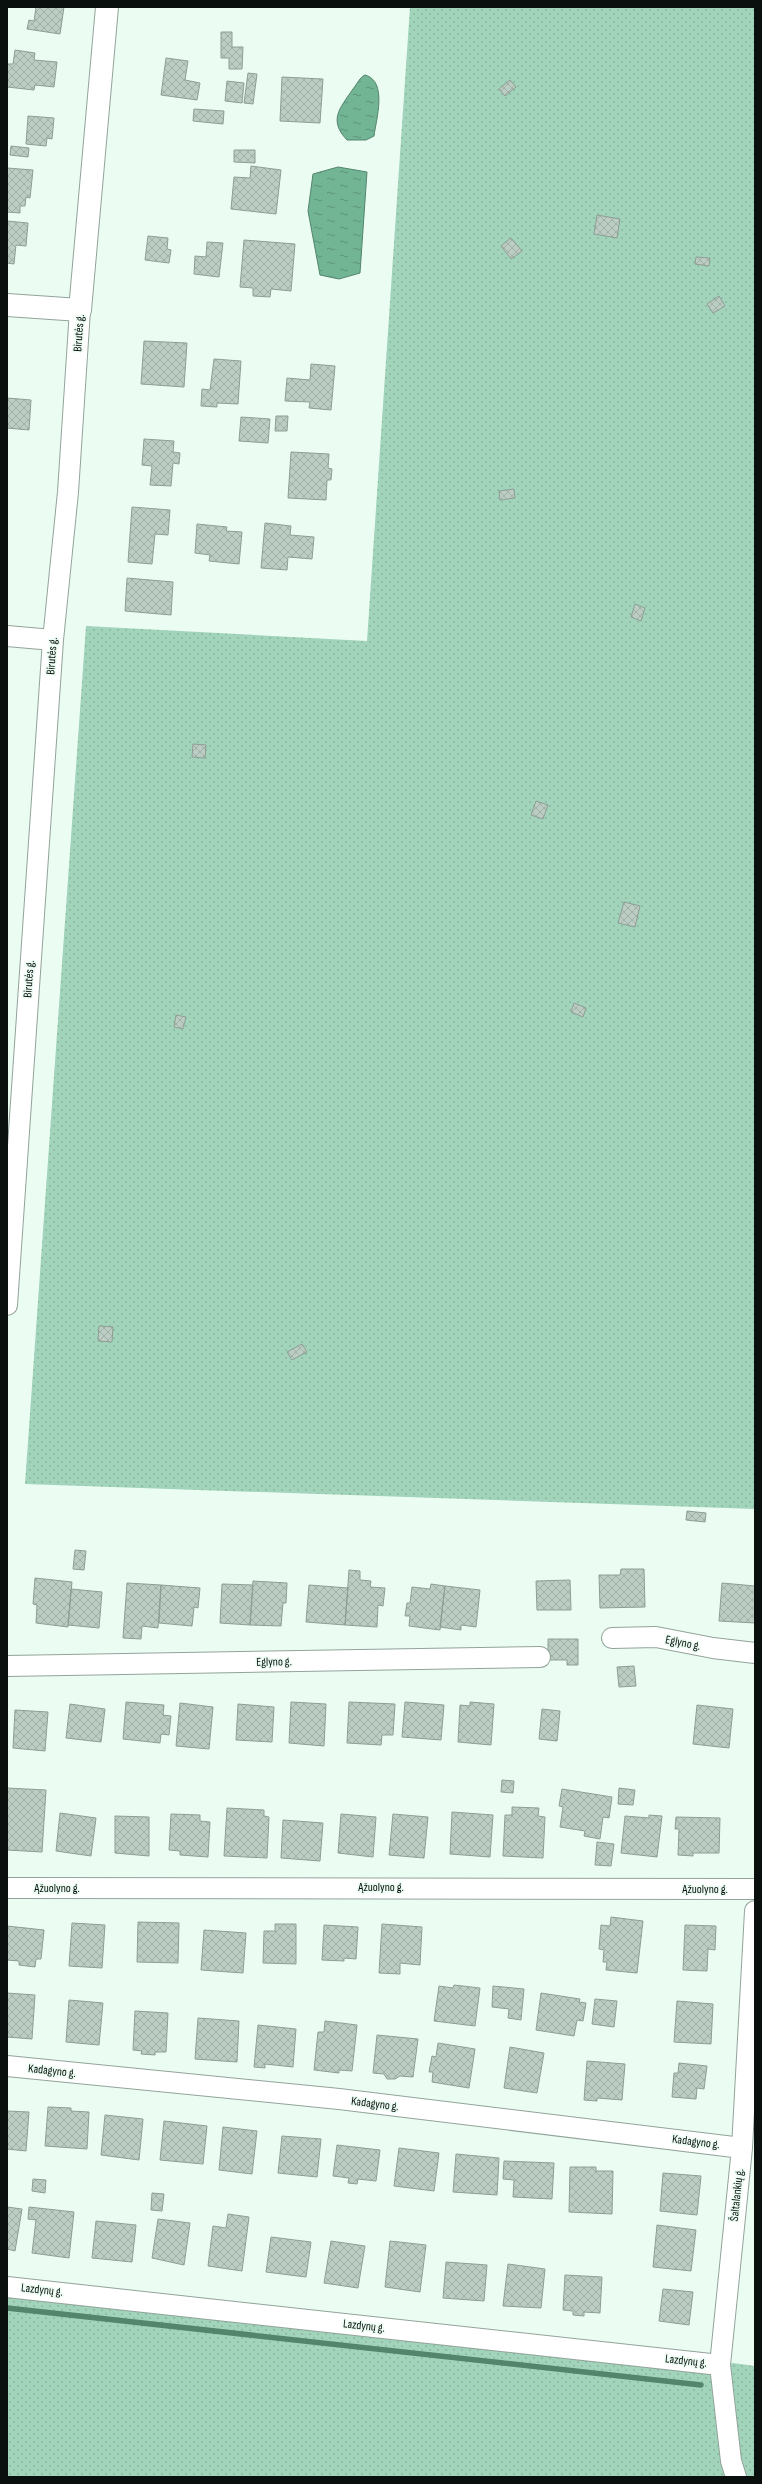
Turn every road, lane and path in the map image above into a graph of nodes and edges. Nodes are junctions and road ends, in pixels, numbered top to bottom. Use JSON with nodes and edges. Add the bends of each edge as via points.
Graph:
{"nodes":[{"id":1,"x":107,"y":7,"type":"edge"},
{"id":2,"x":7,"y":305,"type":"edge"},
{"id":3,"x":80,"y":310,"type":"junction"},
{"id":4,"x":7,"y":636,"type":"edge"},
{"id":5,"x":53,"y":640,"type":"junction"},
{"id":6,"x":7,"y":1305,"type":"edge"},
{"id":7,"x":612,"y":1638,"type":"dead end"},
{"id":8,"x":755,"y":1653,"type":"edge"},
{"id":9,"x":540,"y":1657,"type":"dead end"},
{"id":10,"x":7,"y":1666,"type":"edge"},
{"id":11,"x":7,"y":1888,"type":"edge"},
{"id":12,"x":755,"y":1889,"type":"edge"},
{"id":13,"x":755,"y":1911,"type":"edge"},
{"id":14,"x":7,"y":2066,"type":"edge"},
{"id":15,"x":742,"y":2148,"type":"junction"},
{"id":16,"x":7,"y":2286,"type":"edge"},
{"id":17,"x":720,"y":2365,"type":"junction"},
{"id":18,"x":736,"y":2477,"type":"edge"}],
"edges":[{"from":1,"to":3,"type":"street","name":"Birutės g."},
{"from":2,"to":3,"type":"street"},
{"from":3,"to":5,"type":"street","name":"Birutės g.","via":[[68,492]]},
{"from":4,"to":5,"type":"street"},
{"from":5,"to":6,"type":"street","name":"Birutės g."},
{"from":7,"to":8,"type":"street","name":"Eglyno g.","via":[[656,1637]]},
{"from":9,"to":10,"type":"street","name":"Eglyno g."},
{"from":11,"to":12,"type":"street","name":"Ąžuolyno g."},
{"from":13,"to":15,"type":"street","name":"Šaltalankių g."},
{"from":14,"to":15,"type":"street","name":"Kadagyno g.","via":[[339,2100]]},
{"from":15,"to":17,"type":"street","name":"Šaltalankių g."},
{"from":16,"to":17,"type":"street","name":"Lazdynų g."},
{"from":17,"to":18,"type":"street","name":"Šaltalankių g.","via":[[731,2462]]}]}
